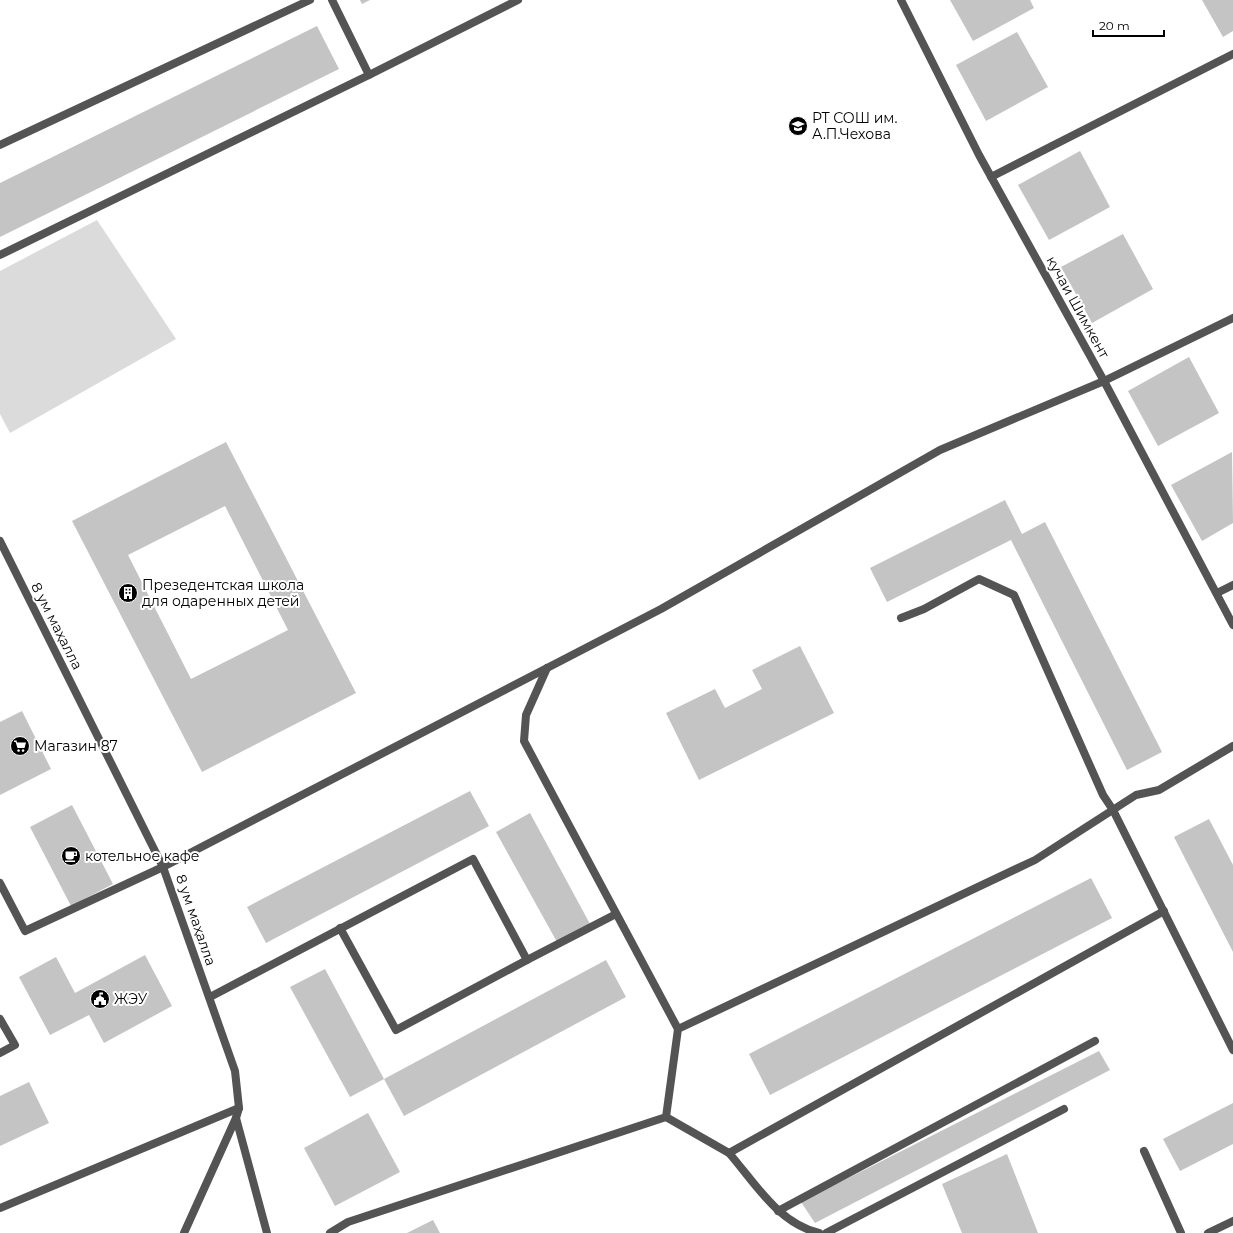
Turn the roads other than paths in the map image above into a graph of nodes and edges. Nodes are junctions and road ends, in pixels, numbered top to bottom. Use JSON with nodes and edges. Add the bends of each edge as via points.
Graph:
{"nodes":[{"id":1,"x":310,"y":0,"type":"edge"},
{"id":2,"x":332,"y":0,"type":"edge"},
{"id":3,"x":518,"y":0,"type":"edge"},
{"id":4,"x":901,"y":0,"type":"edge"},
{"id":5,"x":1233,"y":54,"type":"edge"},
{"id":6,"x":369,"y":75,"type":"junction"},
{"id":7,"x":0,"y":144,"type":"edge"},
{"id":8,"x":991,"y":177,"type":"junction"},
{"id":9,"x":0,"y":255,"type":"edge"},
{"id":10,"x":1233,"y":318,"type":"edge"},
{"id":11,"x":1104,"y":381,"type":"junction"},
{"id":12,"x":0,"y":541,"type":"edge"},
{"id":13,"x":1233,"y":585,"type":"edge"},
{"id":14,"x":1217,"y":593,"type":"junction"},
{"id":15,"x":902,"y":618,"type":"dead end"},
{"id":16,"x":1233,"y":625,"type":"edge"},
{"id":17,"x":547,"y":668,"type":"junction"},
{"id":18,"x":1233,"y":746,"type":"edge"},
{"id":19,"x":1113,"y":810,"type":"junction"},
{"id":20,"x":163,"y":867,"type":"junction"},
{"id":21,"x":0,"y":883,"type":"edge"},
{"id":22,"x":1164,"y":911,"type":"junction"},
{"id":23,"x":616,"y":914,"type":"junction"},
{"id":24,"x":340,"y":928,"type":"junction"},
{"id":25,"x":527,"y":960,"type":"junction"},
{"id":26,"x":210,"y":997,"type":"junction"},
{"id":27,"x":0,"y":1019,"type":"edge"},
{"id":28,"x":678,"y":1029,"type":"junction"},
{"id":29,"x":1095,"y":1041,"type":"dead end"},
{"id":30,"x":1233,"y":1050,"type":"edge"},
{"id":31,"x":0,"y":1053,"type":"edge"},
{"id":32,"x":239,"y":1108,"type":"junction"},
{"id":33,"x":1064,"y":1109,"type":"dead end"},
{"id":34,"x":666,"y":1117,"type":"junction"},
{"id":35,"x":236,"y":1118,"type":"junction"},
{"id":36,"x":1144,"y":1151,"type":"dead end"},
{"id":37,"x":729,"y":1153,"type":"junction"},
{"id":38,"x":0,"y":1208,"type":"edge"},
{"id":39,"x":778,"y":1211,"type":"junction"},
{"id":40,"x":1233,"y":1221,"type":"edge"},
{"id":41,"x":184,"y":1233,"type":"edge"},
{"id":42,"x":267,"y":1233,"type":"edge"},
{"id":43,"x":330,"y":1233,"type":"edge"},
{"id":44,"x":819,"y":1233,"type":"edge"},
{"id":45,"x":826,"y":1233,"type":"edge"},
{"id":46,"x":1181,"y":1233,"type":"edge"},
{"id":47,"x":1208,"y":1233,"type":"edge"}],
"edges":[{"from":1,"to":7,"type":"street"},
{"from":2,"to":6,"type":"street"},
{"from":3,"to":6,"type":"street"},
{"from":4,"to":8,"type":"street","name":"кучаи Шимкент"},
{"from":5,"to":8,"type":"street"},
{"from":6,"to":9,"type":"street"},
{"from":8,"to":11,"type":"street","name":"кучаи Шимкент"},
{"from":10,"to":11,"type":"street"},
{"from":11,"to":14,"type":"street","name":"кучаи Шимкент"},
{"from":11,"to":17,"type":"street","via":[[940,450],[661,609]]},
{"from":12,"to":20,"type":"street","name":"8 ум маҳалла"},
{"from":13,"to":14,"type":"street"},
{"from":14,"to":16,"type":"street","name":"кучаи Шимкент"},
{"from":15,"to":19,"type":"street","via":[[979,579],[1014,595],[1103,795]]},
{"from":17,"to":20,"type":"street"},
{"from":17,"to":23,"type":"street","via":[[526,715],[524,740]]},
{"from":18,"to":19,"type":"street","via":[[1159,790],[1136,795]]},
{"from":19,"to":22,"type":"street"},
{"from":19,"to":28,"type":"street","via":[[1035,860]]},
{"from":20,"to":21,"type":"street","via":[[25,931]]},
{"from":20,"to":26,"type":"street","name":"8 ум маҳалла"},
{"from":22,"to":30,"type":"street"},
{"from":22,"to":37,"type":"street"},
{"from":23,"to":25,"type":"street"},
{"from":23,"to":28,"type":"street"},
{"from":24,"to":25,"type":"street","via":[[473,859]]},
{"from":24,"to":25,"type":"street","via":[[396,1030]]},
{"from":24,"to":26,"type":"street"},
{"from":26,"to":32,"type":"street","name":"8 ум маҳалла","via":[[235,1070]]},
{"from":27,"to":31,"type":"street","via":[[15,1045]]},
{"from":28,"to":34,"type":"street"},
{"from":29,"to":39,"type":"street"},
{"from":32,"to":35,"type":"street","name":"8 ум маҳалла"},
{"from":32,"to":38,"type":"street"},
{"from":33,"to":45,"type":"street"},
{"from":34,"to":37,"type":"street"},
{"from":34,"to":43,"type":"street","via":[[348,1222]]},
{"from":35,"to":41,"type":"street","name":"8 ум маҳалла"},
{"from":35,"to":42,"type":"street"},
{"from":36,"to":46,"type":"street"},
{"from":37,"to":39,"type":"street"},
{"from":39,"to":44,"type":"street","via":[[792,1223]]},
{"from":40,"to":47,"type":"street"}]}
